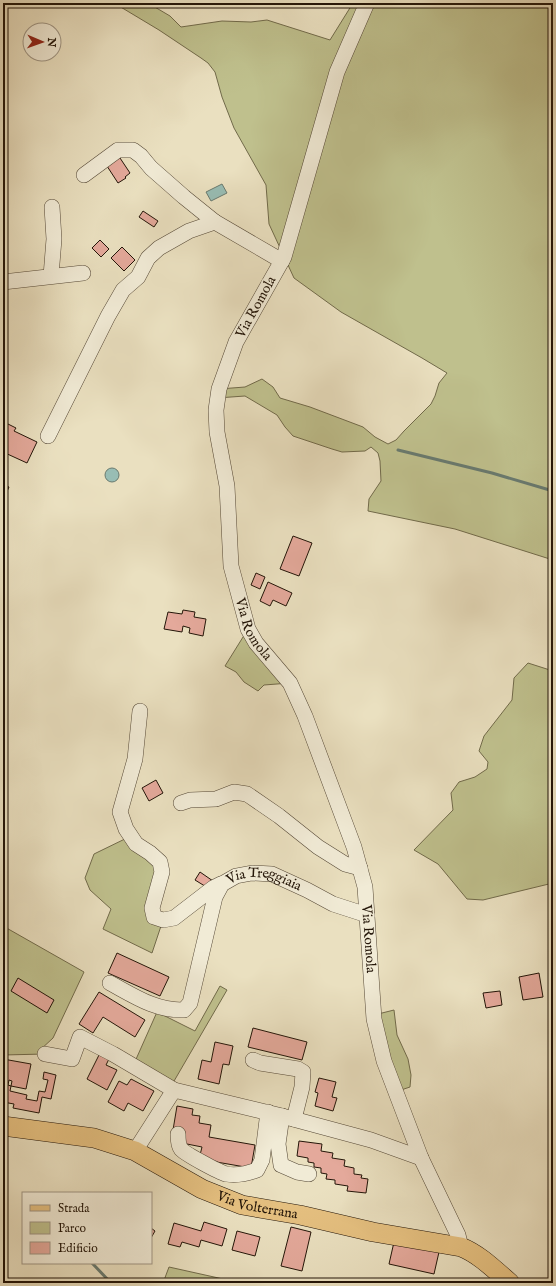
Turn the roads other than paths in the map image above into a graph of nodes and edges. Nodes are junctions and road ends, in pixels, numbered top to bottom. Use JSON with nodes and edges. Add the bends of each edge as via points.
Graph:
{"nodes":[{"id":1,"x":367,"y":3,"type":"edge"},
{"id":2,"x":84,"y":175,"type":"dead end"},
{"id":3,"x":52,"y":207,"type":"dead end"},
{"id":4,"x":215,"y":222,"type":"junction"},
{"id":5,"x":282,"y":261,"type":"junction"},
{"id":6,"x":83,"y":273,"type":"dead end"},
{"id":7,"x":51,"y":276,"type":"junction"},
{"id":8,"x":3,"y":282,"type":"edge"},
{"id":9,"x":48,"y":436,"type":"dead end"},
{"id":10,"x":140,"y":711,"type":"dead end"},
{"id":11,"x":181,"y":803,"type":"dead end"},
{"id":12,"x":360,"y":868,"type":"junction"},
{"id":13,"x":222,"y":884,"type":"junction"},
{"id":14,"x":367,"y":916,"type":"junction"},
{"id":15,"x":110,"y":983,"type":"dead end"},
{"id":16,"x":45,"y":1054,"type":"dead end"},
{"id":17,"x":252,"y":1060,"type":"dead end"},
{"id":18,"x":174,"y":1090,"type":"junction"},
{"id":19,"x":281,"y":1116,"type":"junction"},
{"id":20,"x":3,"y":1126,"type":"edge"},
{"id":21,"x":178,"y":1134,"type":"dead end"},
{"id":22,"x":136,"y":1151,"type":"junction"},
{"id":23,"x":421,"y":1158,"type":"junction"},
{"id":24,"x":309,"y":1174,"type":"dead end"},
{"id":25,"x":460,"y":1247,"type":"junction"},
{"id":26,"x":510,"y":1283,"type":"edge"}],
"edges":[{"from":1,"to":5,"type":"street","name":"Via Romola","via":[[337,72]]},
{"from":2,"to":4,"type":"street","via":[[118,150],[133,150]]},
{"from":3,"to":7,"type":"street","via":[[54,239]]},
{"from":4,"to":5,"type":"street"},
{"from":4,"to":9,"type":"street","via":[[190,231],[159,248],[148,258],[138,278],[123,290]]},
{"from":5,"to":12,"type":"street","name":"Via Romola","via":[[236,342],[219,389],[216,410],[217,432],[227,486],[231,566],[248,630],[290,683],[352,840]]},
{"from":6,"to":7,"type":"street"},
{"from":7,"to":8,"type":"street"},
{"from":10,"to":13,"type":"street","via":[[135,759],[120,812],[126,829],[136,844],[160,862],[162,872],[152,908],[154,917],[163,920],[174,918]]},
{"from":11,"to":12,"type":"street","via":[[216,799],[234,792],[247,794],[318,847],[346,864]]},
{"from":12,"to":14,"type":"street","name":"Via Romola","via":[[365,887]]},
{"from":13,"to":14,"type":"street","name":"Via Treggiaia","via":[[236,876],[252,873],[272,874],[334,904]]},
{"from":13,"to":15,"type":"street","name":"Via Treggiaia","via":[[215,897],[190,1003],[184,1010],[155,1007]]},
{"from":14,"to":23,"type":"street","name":"Via Romola","via":[[374,1019],[384,1061]]},
{"from":16,"to":18,"type":"street","via":[[72,1059],[80,1038]]},
{"from":17,"to":19,"type":"street","via":[[303,1072],[302,1087]]},
{"from":18,"to":19,"type":"street"},
{"from":18,"to":22,"type":"street"},
{"from":19,"to":21,"type":"street","via":[[257,1170],[242,1175],[224,1174],[192,1157],[182,1150]]},
{"from":19,"to":23,"type":"street","via":[[371,1140]]},
{"from":19,"to":24,"type":"street","via":[[278,1144],[282,1165]]},
{"from":20,"to":22,"type":"main road","name":"Via Volterrana","via":[[94,1138]]},
{"from":22,"to":25,"type":"main road","name":"Via Volterrana","via":[[202,1189],[242,1205]]},
{"from":23,"to":25,"type":"street","name":"Via Romola","via":[[458,1235]]},
{"from":25,"to":26,"type":"main road","name":"Via Volterrana","via":[[469,1250]]}]}
